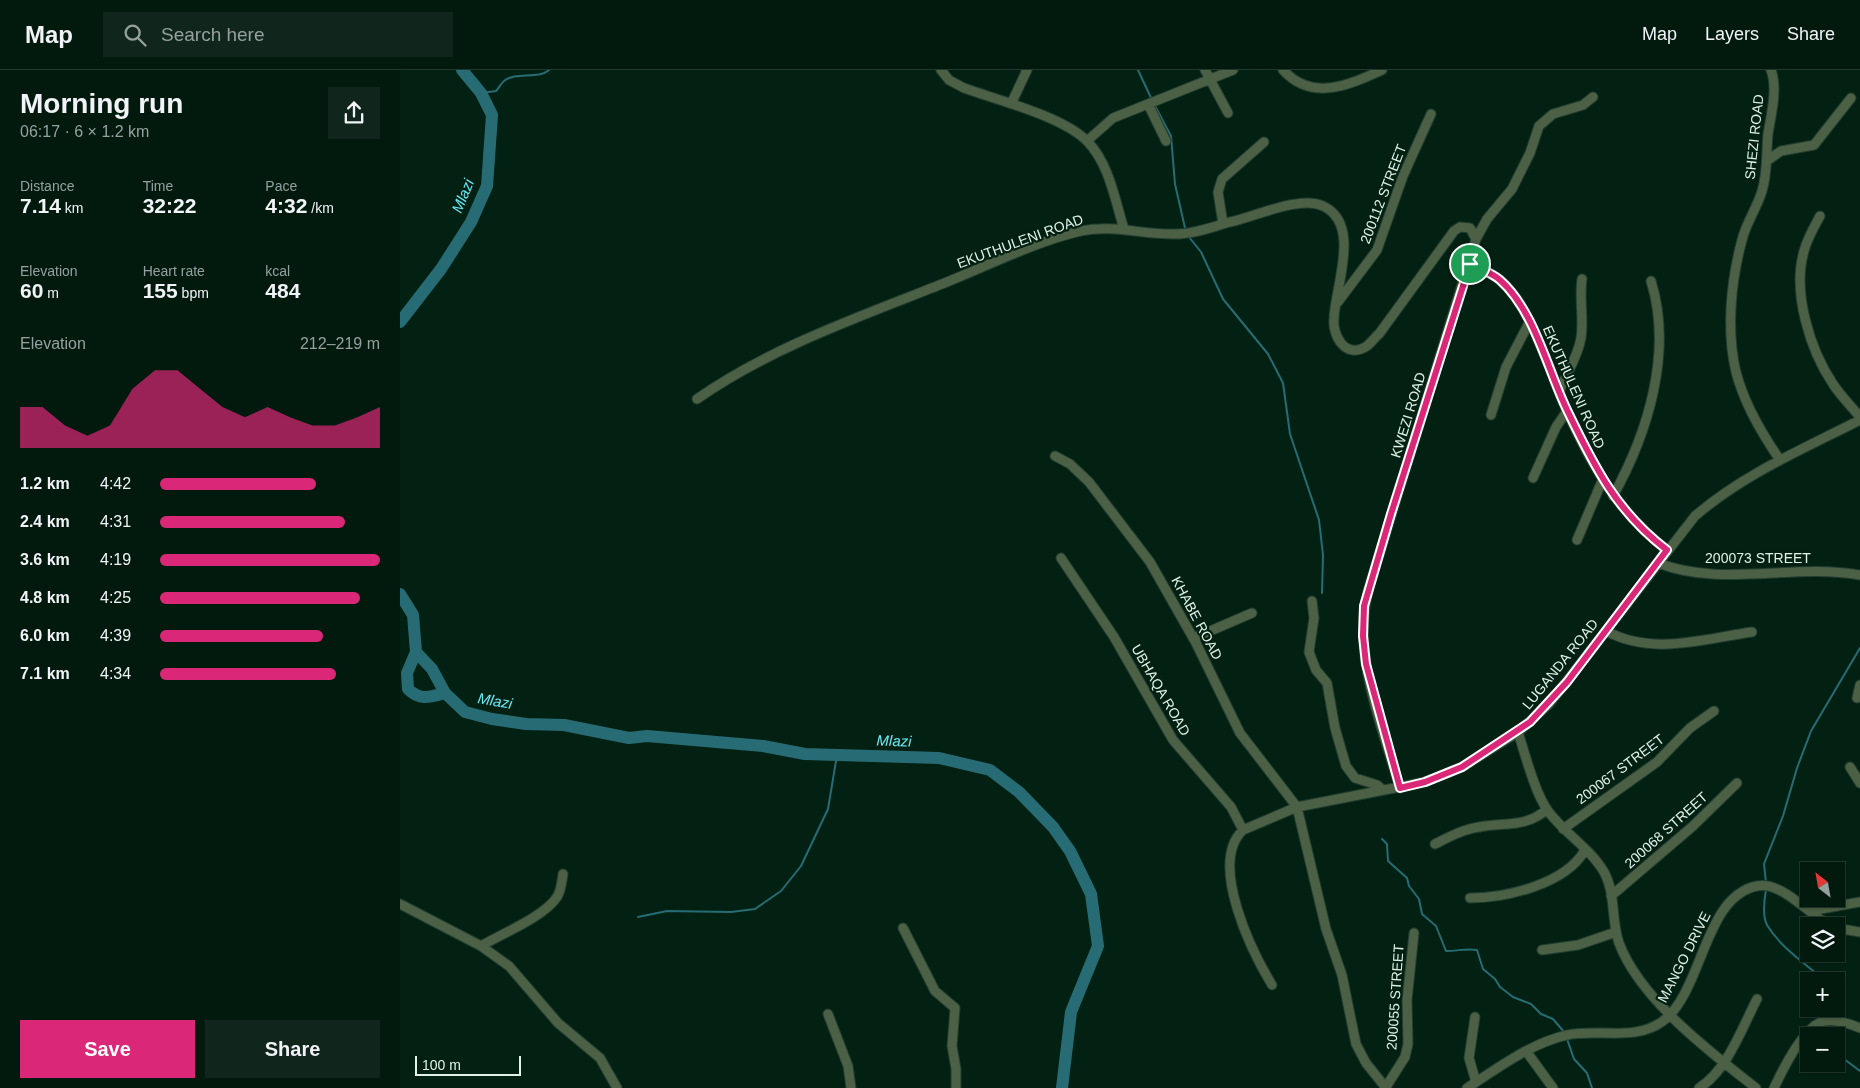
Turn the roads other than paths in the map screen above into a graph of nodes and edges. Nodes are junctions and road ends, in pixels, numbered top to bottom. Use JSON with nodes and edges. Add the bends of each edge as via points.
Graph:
{"nodes":[{"id":1,"x":941,"y":70,"type":"edge"},
{"id":2,"x":1027,"y":70,"type":"edge"},
{"id":3,"x":1204,"y":70,"type":"edge"},
{"id":4,"x":1233,"y":70,"type":"edge"},
{"id":5,"x":1282,"y":70,"type":"edge"},
{"id":6,"x":1382,"y":70,"type":"edge"},
{"id":7,"x":1773,"y":71,"type":"edge"},
{"id":8,"x":1211,"y":79,"type":"junction"},
{"id":9,"x":1593,"y":97,"type":"dead end"},
{"id":10,"x":1851,"y":98,"type":"dead end"},
{"id":11,"x":1010,"y":104,"type":"junction"},
{"id":12,"x":1148,"y":104,"type":"junction"},
{"id":13,"x":1228,"y":113,"type":"dead end"},
{"id":14,"x":1432,"y":114,"type":"dead end"},
{"id":15,"x":1087,"y":140,"type":"junction"},
{"id":16,"x":1166,"y":141,"type":"dead end"},
{"id":17,"x":1264,"y":142,"type":"dead end"},
{"id":18,"x":1768,"y":160,"type":"junction"},
{"id":19,"x":1820,"y":216,"type":"dead end"},
{"id":20,"x":1224,"y":224,"type":"junction"},
{"id":21,"x":1124,"y":229,"type":"junction"},
{"id":22,"x":1476,"y":238,"type":"junction"},
{"id":23,"x":1470,"y":264,"type":"junction"},
{"id":24,"x":1582,"y":279,"type":"dead end"},
{"id":25,"x":1651,"y":281,"type":"dead end"},
{"id":26,"x":1336,"y":304,"type":"junction"},
{"id":27,"x":1530,"y":321,"type":"junction"},
{"id":28,"x":1559,"y":392,"type":"junction"},
{"id":29,"x":697,"y":399,"type":"dead end"},
{"id":30,"x":1567,"y":411,"type":"junction"},
{"id":31,"x":1490,"y":415,"type":"dead end"},
{"id":32,"x":1860,"y":418,"type":"edge"},
{"id":33,"x":1055,"y":456,"type":"dead end"},
{"id":34,"x":1780,"y":460,"type":"junction"},
{"id":35,"x":1533,"y":478,"type":"dead end"},
{"id":36,"x":1603,"y":479,"type":"junction"},
{"id":37,"x":1613,"y":496,"type":"junction"},
{"id":38,"x":1577,"y":540,"type":"dead end"},
{"id":39,"x":1667,"y":550,"type":"junction"},
{"id":40,"x":1061,"y":558,"type":"dead end"},
{"id":41,"x":1658,"y":563,"type":"junction"},
{"id":42,"x":1860,"y":575,"type":"edge"},
{"id":43,"x":1312,"y":601,"type":"dead end"},
{"id":44,"x":1252,"y":613,"type":"dead end"},
{"id":45,"x":1606,"y":631,"type":"junction"},
{"id":46,"x":1752,"y":632,"type":"dead end"},
{"id":47,"x":1194,"y":638,"type":"junction"},
{"id":48,"x":1860,"y":685,"type":"edge"},
{"id":49,"x":1857,"y":698,"type":"dead end"},
{"id":50,"x":1714,"y":711,"type":"dead end"},
{"id":51,"x":1518,"y":732,"type":"junction"},
{"id":52,"x":1850,"y":767,"type":"dead end"},
{"id":53,"x":1737,"y":783,"type":"dead end"},
{"id":54,"x":1860,"y":783,"type":"edge"},
{"id":55,"x":1400,"y":788,"type":"junction"},
{"id":56,"x":1383,"y":790,"type":"junction"},
{"id":57,"x":1297,"y":807,"type":"junction"},
{"id":58,"x":1547,"y":809,"type":"junction"},
{"id":59,"x":1564,"y":829,"type":"junction"},
{"id":60,"x":1243,"y":830,"type":"junction"},
{"id":61,"x":1435,"y":844,"type":"dead end"},
{"id":62,"x":1585,"y":850,"type":"junction"},
{"id":63,"x":564,"y":874,"type":"dead end"},
{"id":64,"x":1611,"y":896,"type":"junction"},
{"id":65,"x":1470,"y":898,"type":"dead end"},
{"id":66,"x":1860,"y":902,"type":"edge"},
{"id":67,"x":400,"y":904,"type":"edge"},
{"id":68,"x":1810,"y":912,"type":"junction"},
{"id":69,"x":1818,"y":917,"type":"edge"},
{"id":70,"x":903,"y":928,"type":"dead end"},
{"id":71,"x":1845,"y":930,"type":"edge"},
{"id":72,"x":1616,"y":932,"type":"junction"},
{"id":73,"x":1860,"y":932,"type":"edge"},
{"id":74,"x":1414,"y":933,"type":"dead end"},
{"id":75,"x":481,"y":946,"type":"junction"},
{"id":76,"x":1542,"y":950,"type":"dead end"},
{"id":77,"x":1272,"y":985,"type":"dead end"},
{"id":78,"x":1758,"y":999,"type":"dead end"},
{"id":79,"x":828,"y":1014,"type":"dead end"},
{"id":80,"x":1670,"y":1014,"type":"junction"},
{"id":81,"x":1475,"y":1017,"type":"dead end"},
{"id":82,"x":1860,"y":1028,"type":"edge"},
{"id":83,"x":1526,"y":1051,"type":"junction"},
{"id":84,"x":1724,"y":1064,"type":"junction"},
{"id":85,"x":1476,"y":1082,"type":"junction"},
{"id":86,"x":1378,"y":1084,"type":"edge"},
{"id":87,"x":617,"y":1088,"type":"edge"},
{"id":88,"x":851,"y":1088,"type":"edge"},
{"id":89,"x":956,"y":1088,"type":"edge"},
{"id":90,"x":1386,"y":1088,"type":"edge"},
{"id":91,"x":1468,"y":1088,"type":"edge"},
{"id":92,"x":1552,"y":1088,"type":"edge"},
{"id":93,"x":1699,"y":1088,"type":"edge"},
{"id":94,"x":1756,"y":1088,"type":"edge"},
{"id":95,"x":1774,"y":1088,"type":"edge"}],
"edges":[{"from":1,"to":11,"type":"street","via":[[949,80],[964,88]]},
{"from":2,"to":11,"type":"street"},
{"from":3,"to":8,"type":"street"},
{"from":4,"to":8,"type":"street"},
{"from":5,"to":6,"type":"street","via":[[1292,80],[1326,90],[1340,88]]},
{"from":7,"to":18,"type":"street","name":"SHEZI ROAD"},
{"from":8,"to":12,"type":"street"},
{"from":8,"to":13,"type":"street"},
{"from":9,"to":22,"type":"street","name":"KWEZI ROAD","via":[[1583,105],[1553,114],[1538,126],[1530,153],[1512,189]]},
{"from":10,"to":18,"type":"street","via":[[1814,145],[1782,151]]},
{"from":11,"to":15,"type":"street","via":[[1059,122]]},
{"from":12,"to":15,"type":"street","via":[[1113,118]]},
{"from":12,"to":16,"type":"street"},
{"from":14,"to":26,"type":"street","name":"200112 STREET","via":[[1403,176],[1377,250]]},
{"from":15,"to":21,"type":"street","via":[[1110,182]]},
{"from":17,"to":20,"type":"street","via":[[1222,179],[1218,192]]},
{"from":18,"to":34,"type":"street","name":"SHEZI ROAD","via":[[1762,191],[1742,238],[1737,260],[1732,300],[1732,344],[1736,372],[1746,400]]},
{"from":19,"to":32,"type":"street","via":[[1804,251],[1801,267],[1806,326],[1822,366]]},
{"from":20,"to":21,"type":"street","name":"EKUTHULENI ROAD","via":[[1176,234]]},
{"from":20,"to":26,"type":"street","name":"EKUTHULENI ROAD","via":[[1308,203],[1322,205],[1332,212],[1342,230],[1344,252]]},
{"from":21,"to":29,"type":"street","name":"EKUTHULENI ROAD","via":[[1080,231],[1013,256],[761,358]]},
{"from":22,"to":23,"type":"street","name":"KWEZI ROAD"},
{"from":22,"to":26,"type":"street","name":"EKUTHULENI ROAD","via":[[1470,228],[1454,231],[1367,346],[1350,350],[1338,341],[1334,335]]},
{"from":23,"to":27,"type":"street","name":"EKUTHULENI ROAD","via":[[1500,280]]},
{"from":23,"to":55,"type":"street","name":"KWEZI ROAD","via":[[1364,606],[1366,664]]},
{"from":24,"to":28,"type":"street","via":[[1580,343]]},
{"from":25,"to":37,"type":"street","via":[[1658,312],[1658,367],[1635,448]]},
{"from":27,"to":28,"type":"street","name":"EKUTHULENI ROAD"},
{"from":27,"to":31,"type":"street","via":[[1506,367]]},
{"from":28,"to":30,"type":"street","name":"EKUTHULENI ROAD"},
{"from":30,"to":35,"type":"street","via":[[1556,427]]},
{"from":30,"to":36,"type":"street","name":"EKUTHULENI ROAD"},
{"from":32,"to":34,"type":"street","name":"LUGANDA ROAD"},
{"from":33,"to":47,"type":"street","name":"KHABE ROAD","via":[[1078,470],[1130,535],[1166,587]]},
{"from":34,"to":39,"type":"street","name":"LUGANDA ROAD","via":[[1720,494],[1694,516]]},
{"from":36,"to":37,"type":"street","name":"EKUTHULENI ROAD"},
{"from":36,"to":38,"type":"street"},
{"from":37,"to":39,"type":"street","name":"EKUTHULENI ROAD","via":[[1637,525]]},
{"from":39,"to":41,"type":"street","name":"LUGANDA ROAD"},
{"from":40,"to":60,"type":"street","name":"UBHAQA ROAD","via":[[1114,637],[1173,740],[1227,801]]},
{"from":41,"to":42,"type":"street","name":"200073 STREET","via":[[1689,572],[1734,575],[1815,572]]},
{"from":41,"to":45,"type":"street","name":"LUGANDA ROAD"},
{"from":43,"to":56,"type":"street","via":[[1314,618],[1309,652],[1316,670],[1327,683],[1346,766],[1355,778]]},
{"from":44,"to":47,"type":"street"},
{"from":45,"to":46,"type":"street","via":[[1630,641],[1660,646]]},
{"from":45,"to":51,"type":"street","name":"LUGANDA ROAD","via":[[1549,704]]},
{"from":47,"to":57,"type":"street","name":"KHABE ROAD","via":[[1240,733]]},
{"from":48,"to":49,"type":"street"},
{"from":50,"to":59,"type":"street","name":"200067 STREET","via":[[1690,728],[1657,762]]},
{"from":51,"to":55,"type":"street","name":"LUGANDA ROAD","via":[[1454,771]]},
{"from":51,"to":58,"type":"street"},
{"from":52,"to":54,"type":"street"},
{"from":53,"to":64,"type":"street","name":"200068 STREET","via":[[1693,826]]},
{"from":55,"to":56,"type":"street","name":"LUGANDA ROAD"},
{"from":56,"to":57,"type":"street","name":"LUGANDA ROAD"},
{"from":57,"to":60,"type":"street","name":"LUGANDA ROAD"},
{"from":57,"to":86,"type":"street","via":[[1326,929],[1342,975],[1356,1044]]},
{"from":58,"to":59,"type":"street"},
{"from":58,"to":61,"type":"street","via":[[1521,824],[1478,827]]},
{"from":59,"to":62,"type":"street"},
{"from":60,"to":77,"type":"street","via":[[1236,836],[1231,856],[1233,892],[1247,936]]},
{"from":62,"to":64,"type":"street","via":[[1604,873]]},
{"from":62,"to":65,"type":"street","via":[[1571,867],[1537,887]]},
{"from":63,"to":75,"type":"street","via":[[553,901]]},
{"from":64,"to":72,"type":"street"},
{"from":66,"to":68,"type":"street"},
{"from":67,"to":75,"type":"street"},
{"from":68,"to":69,"type":"street","name":"MANGO DRIVE"},
{"from":68,"to":80,"type":"street","name":"MANGO DRIVE","via":[[1774,886],[1758,886],[1739,893],[1727,905]]},
{"from":70,"to":89,"type":"street","via":[[934,991],[955,1008],[952,1046]]},
{"from":71,"to":73,"type":"street"},
{"from":72,"to":76,"type":"street","via":[[1578,946]]},
{"from":72,"to":80,"type":"street","via":[[1635,972],[1660,1006]]},
{"from":74,"to":90,"type":"street","name":"200055 STREET","via":[[1407,1000],[1408,1044],[1405,1057]]},
{"from":75,"to":87,"type":"street","via":[[509,966],[558,1023],[593,1052],[606,1066]]},
{"from":78,"to":84,"type":"street"},
{"from":79,"to":88,"type":"street","via":[[848,1066]]},
{"from":80,"to":83,"type":"street","name":"MANGO DRIVE","via":[[1640,1032],[1576,1033]]},
{"from":80,"to":84,"type":"street"},
{"from":81,"to":85,"type":"street","via":[[1469,1058]]},
{"from":82,"to":95,"type":"street","via":[[1825,1021],[1810,1028]]},
{"from":83,"to":85,"type":"street","name":"MANGO DRIVE"},
{"from":83,"to":92,"type":"street"},
{"from":84,"to":93,"type":"street","via":[[1709,1082]]},
{"from":84,"to":94,"type":"street"},
{"from":85,"to":91,"type":"street","name":"MANGO DRIVE"},
{"from":86,"to":90,"type":"street"}]}
